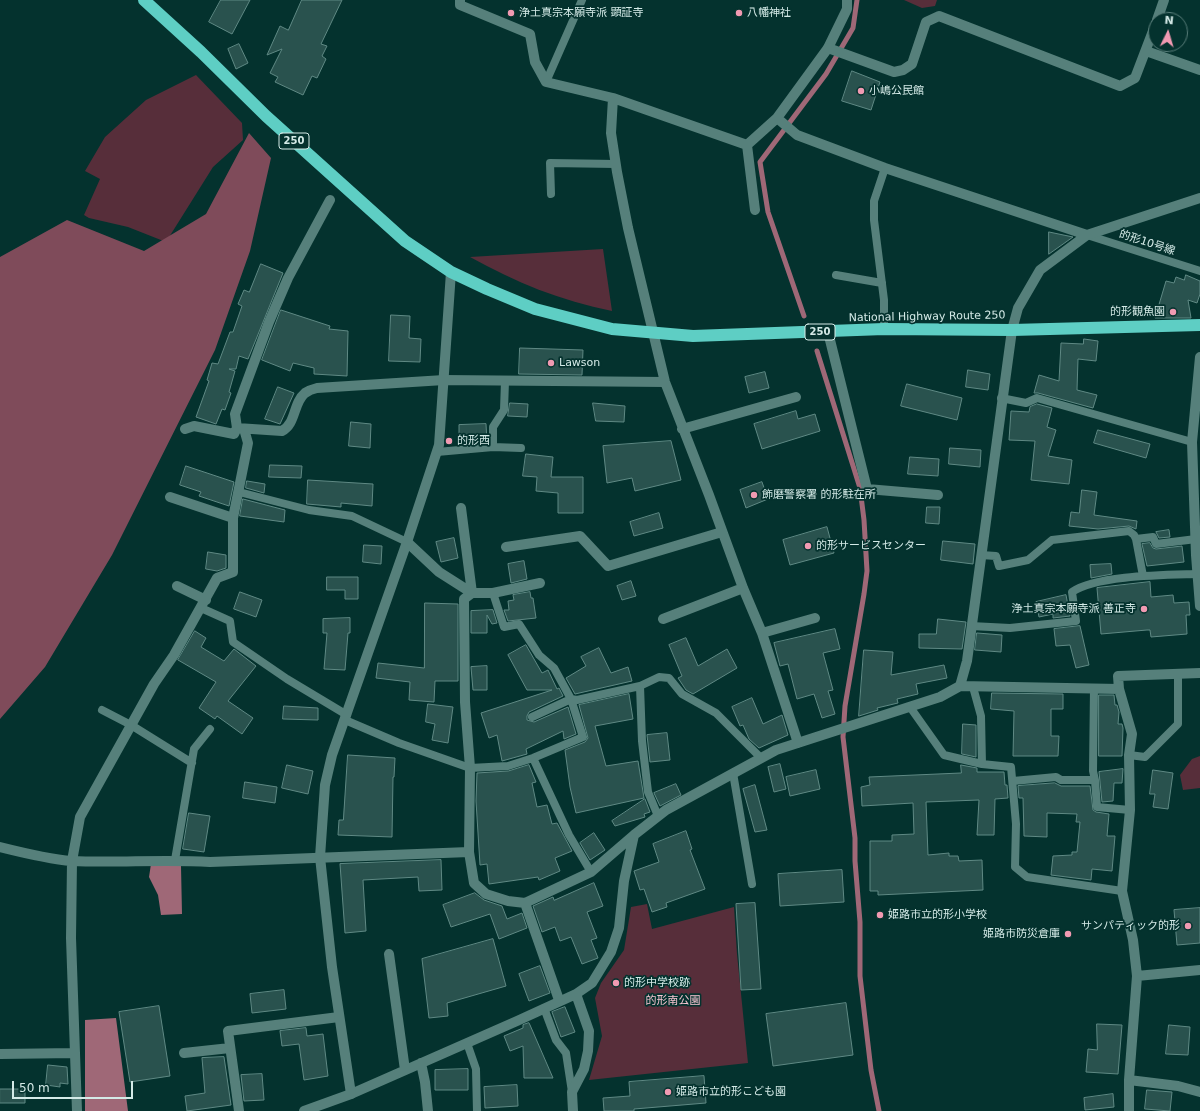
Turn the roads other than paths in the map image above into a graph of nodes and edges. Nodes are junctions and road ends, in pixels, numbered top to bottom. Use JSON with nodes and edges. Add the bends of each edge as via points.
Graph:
{"nodes":[{"id":1,"x":144,"y":0,"type":"edge"},
{"id":2,"x":460,"y":0,"type":"edge"},
{"id":3,"x":582,"y":0,"type":"edge"},
{"id":4,"x":847,"y":0,"type":"edge"},
{"id":5,"x":1164,"y":0,"type":"edge"},
{"id":6,"x":1160,"y":12,"type":"edge"},
{"id":7,"x":1148,"y":45,"type":"edge"},
{"id":8,"x":829,"y":49,"type":"junction"},
{"id":9,"x":1146,"y":51,"type":"junction"},
{"id":10,"x":1200,"y":70,"type":"edge"},
{"id":11,"x":546,"y":82,"type":"junction"},
{"id":12,"x":614,"y":98,"type":"junction"},
{"id":13,"x":779,"y":119,"type":"junction"},
{"id":14,"x":746,"y":145,"type":"junction"},
{"id":15,"x":616,"y":164,"type":"junction"},
{"id":16,"x":885,"y":168,"type":"junction"},
{"id":17,"x":551,"y":194,"type":"dead end"},
{"id":18,"x":1200,"y":198,"type":"edge"},
{"id":19,"x":330,"y":200,"type":"dead end"},
{"id":20,"x":756,"y":210,"type":"dead end"},
{"id":21,"x":1087,"y":235,"type":"junction"},
{"id":22,"x":1200,"y":271,"type":"edge"},
{"id":23,"x":452,"y":272,"type":"junction"},
{"id":24,"x":836,"y":275,"type":"dead end"},
{"id":25,"x":882,"y":283,"type":"junction"},
{"id":26,"x":1200,"y":325,"type":"edge"},
{"id":27,"x":884,"y":329,"type":"junction"},
{"id":28,"x":1012,"y":330,"type":"junction"},
{"id":29,"x":828,"y":332,"type":"junction"},
{"id":30,"x":653,"y":333,"type":"junction"},
{"id":31,"x":1200,"y":357,"type":"edge"},
{"id":32,"x":444,"y":380,"type":"junction"},
{"id":33,"x":505,"y":381,"type":"junction"},
{"id":34,"x":665,"y":382,"type":"junction"},
{"id":35,"x":796,"y":398,"type":"dead end"},
{"id":36,"x":1001,"y":398,"type":"junction"},
{"id":37,"x":241,"y":428,"type":"junction"},
{"id":38,"x":186,"y":429,"type":"dead end"},
{"id":39,"x":682,"y":429,"type":"junction"},
{"id":40,"x":1192,"y":442,"type":"junction"},
{"id":41,"x":493,"y":447,"type":"junction"},
{"id":42,"x":521,"y":448,"type":"dead end"},
{"id":43,"x":437,"y":452,"type":"junction"},
{"id":44,"x":239,"y":492,"type":"junction"},
{"id":45,"x":938,"y":495,"type":"dead end"},
{"id":46,"x":170,"y":497,"type":"dead end"},
{"id":47,"x":461,"y":508,"type":"dead end"},
{"id":48,"x":233,"y":518,"type":"junction"},
{"id":49,"x":722,"y":532,"type":"junction"},
{"id":50,"x":1136,"y":539,"type":"junction"},
{"id":51,"x":1196,"y":540,"type":"junction"},
{"id":52,"x":407,"y":542,"type":"junction"},
{"id":53,"x":506,"y":547,"type":"dead end"},
{"id":54,"x":981,"y":555,"type":"junction"},
{"id":55,"x":1198,"y":555,"type":"edge"},
{"id":56,"x":1197,"y":574,"type":"junction"},
{"id":57,"x":1143,"y":576,"type":"junction"},
{"id":58,"x":540,"y":583,"type":"dead end"},
{"id":59,"x":177,"y":586,"type":"dead end"},
{"id":60,"x":743,"y":588,"type":"junction"},
{"id":61,"x":472,"y":593,"type":"junction"},
{"id":62,"x":493,"y":593,"type":"junction"},
{"id":63,"x":203,"y":604,"type":"junction"},
{"id":64,"x":1200,"y":606,"type":"edge"},
{"id":65,"x":814,"y":618,"type":"dead end"},
{"id":66,"x":663,"y":620,"type":"dead end"},
{"id":67,"x":971,"y":626,"type":"junction"},
{"id":68,"x":762,"y":633,"type":"junction"},
{"id":69,"x":1178,"y":673,"type":"junction"},
{"id":70,"x":1200,"y":673,"type":"edge"},
{"id":71,"x":640,"y":686,"type":"junction"},
{"id":72,"x":960,"y":686,"type":"junction"},
{"id":73,"x":973,"y":687,"type":"junction"},
{"id":74,"x":1094,"y":688,"type":"junction"},
{"id":75,"x":1119,"y":689,"type":"junction"},
{"id":76,"x":571,"y":699,"type":"junction"},
{"id":77,"x":910,"y":707,"type":"junction"},
{"id":78,"x":102,"y":710,"type":"dead end"},
{"id":79,"x":532,"y":717,"type":"dead end"},
{"id":80,"x":346,"y":718,"type":"junction"},
{"id":81,"x":131,"y":725,"type":"junction"},
{"id":82,"x":210,"y":729,"type":"dead end"},
{"id":83,"x":798,"y":743,"type":"junction"},
{"id":84,"x":1129,"y":755,"type":"junction"},
{"id":85,"x":533,"y":758,"type":"junction"},
{"id":86,"x":761,"y":758,"type":"junction"},
{"id":87,"x":192,"y":763,"type":"junction"},
{"id":88,"x":982,"y":764,"type":"junction"},
{"id":89,"x":470,"y":768,"type":"junction"},
{"id":90,"x":733,"y":773,"type":"junction"},
{"id":91,"x":1095,"y":780,"type":"junction"},
{"id":92,"x":1013,"y":781,"type":"junction"},
{"id":93,"x":1130,"y":810,"type":"junction"},
{"id":94,"x":658,"y":816,"type":"junction"},
{"id":95,"x":634,"y":835,"type":"junction"},
{"id":96,"x":0,"y":847,"type":"edge"},
{"id":97,"x":469,"y":852,"type":"junction"},
{"id":98,"x":320,"y":857,"type":"junction"},
{"id":99,"x":175,"y":860,"type":"junction"},
{"id":100,"x":72,"y":861,"type":"junction"},
{"id":101,"x":591,"y":872,"type":"junction"},
{"id":102,"x":752,"y":884,"type":"dead end"},
{"id":103,"x":1122,"y":891,"type":"junction"},
{"id":104,"x":525,"y":903,"type":"junction"},
{"id":105,"x":389,"y":954,"type":"dead end"},
{"id":106,"x":1200,"y":970,"type":"edge"},
{"id":107,"x":1137,"y":976,"type":"junction"},
{"id":108,"x":576,"y":994,"type":"junction"},
{"id":109,"x":558,"y":1000,"type":"junction"},
{"id":110,"x":544,"y":1008,"type":"junction"},
{"id":111,"x":339,"y":1017,"type":"junction"},
{"id":112,"x":467,"y":1043,"type":"junction"},
{"id":113,"x":230,"y":1048,"type":"junction"},
{"id":114,"x":75,"y":1053,"type":"junction"},
{"id":115,"x":184,"y":1053,"type":"dead end"},
{"id":116,"x":0,"y":1054,"type":"edge"},
{"id":117,"x":421,"y":1063,"type":"junction"},
{"id":118,"x":404,"y":1070,"type":"junction"},
{"id":119,"x":1129,"y":1080,"type":"junction"},
{"id":120,"x":572,"y":1092,"type":"junction"},
{"id":121,"x":1200,"y":1092,"type":"edge"},
{"id":122,"x":351,"y":1094,"type":"junction"},
{"id":123,"x":77,"y":1111,"type":"edge"},
{"id":124,"x":239,"y":1111,"type":"edge"},
{"id":125,"x":304,"y":1111,"type":"edge"},
{"id":126,"x":428,"y":1111,"type":"edge"},
{"id":127,"x":477,"y":1111,"type":"edge"},
{"id":128,"x":573,"y":1111,"type":"edge"},
{"id":129,"x":1129,"y":1111,"type":"edge"}],
"edges":[{"from":1,"to":23,"type":"highway","name":"National Highway Route 250","number":"250","via":[[266,116],[405,241]]},
{"from":2,"to":11,"type":"street","via":[[460,5],[530,34],[535,62]]},
{"from":3,"to":11,"type":"lane"},
{"from":4,"to":8,"type":"street","via":[[847,9]]},
{"from":5,"to":6,"type":"street"},
{"from":7,"to":9,"type":"street"},
{"from":8,"to":9,"type":"street","via":[[894,72],[903,70],[912,64],[926,22],[939,16],[1120,86],[1135,78]]},
{"from":8,"to":13,"type":"street"},
{"from":9,"to":10,"type":"street"},
{"from":11,"to":12,"type":"street"},
{"from":12,"to":14,"type":"street"},
{"from":12,"to":15,"type":"street","via":[[611,133]]},
{"from":13,"to":14,"type":"street"},
{"from":13,"to":16,"type":"street","via":[[797,135]]},
{"from":14,"to":20,"type":"street"},
{"from":15,"to":17,"type":"lane","via":[[550,163]]},
{"from":15,"to":30,"type":"street"},
{"from":16,"to":21,"type":"street"},
{"from":16,"to":25,"type":"lane","via":[[874,200],[877,254]]},
{"from":18,"to":21,"type":"street"},
{"from":19,"to":37,"type":"street","via":[[291,272],[269,322],[235,414]]},
{"from":21,"to":22,"type":"lane","name":"的形10号線"},
{"from":21,"to":28,"type":"street","via":[[1040,270],[1018,308]]},
{"from":23,"to":30,"type":"highway","name":"National Highway Route 250","number":"250","via":[[487,290],[535,308],[612,329]]},
{"from":23,"to":32,"type":"street"},
{"from":24,"to":25,"type":"lane"},
{"from":25,"to":27,"type":"lane"},
{"from":26,"to":28,"type":"highway","name":"National Highway Route 250","number":"250"},
{"from":27,"to":28,"type":"highway","name":"National Highway Route 250","number":"250"},
{"from":27,"to":29,"type":"highway","name":"National Highway Route 250","number":"250"},
{"from":28,"to":36,"type":"street"},
{"from":29,"to":30,"type":"highway","name":"National Highway Route 250","number":"250","via":[[693,336]]},
{"from":29,"to":45,"type":"street","via":[[867,489]]},
{"from":30,"to":34,"type":"street"},
{"from":31,"to":40,"type":"street"},
{"from":32,"to":33,"type":"street"},
{"from":32,"to":37,"type":"street","via":[[317,388],[306,392],[300,398],[288,428],[282,431]]},
{"from":32,"to":43,"type":"street","via":[[440,444]]},
{"from":33,"to":34,"type":"street"},
{"from":33,"to":41,"type":"lane","via":[[504,410],[493,427]]},
{"from":34,"to":39,"type":"street"},
{"from":35,"to":39,"type":"street"},
{"from":36,"to":40,"type":"lane","via":[[1026,403],[1037,398]]},
{"from":36,"to":54,"type":"street"},
{"from":37,"to":38,"type":"street","via":[[234,434],[194,426]]},
{"from":37,"to":44,"type":"street","via":[[248,443]]},
{"from":39,"to":49,"type":"street"},
{"from":40,"to":51,"type":"street"},
{"from":41,"to":42,"type":"lane"},
{"from":41,"to":43,"type":"lane"},
{"from":43,"to":52,"type":"street"},
{"from":44,"to":48,"type":"street"},
{"from":44,"to":52,"type":"lane","via":[[309,510],[352,516]]},
{"from":46,"to":48,"type":"street"},
{"from":47,"to":61,"type":"street"},
{"from":48,"to":63,"type":"street","via":[[233,572],[218,578]]},
{"from":49,"to":53,"type":"street","via":[[608,566],[580,536]]},
{"from":49,"to":60,"type":"street"},
{"from":50,"to":51,"type":"lane","via":[[1153,537],[1156,544]]},
{"from":50,"to":54,"type":"lane","via":[[1129,531],[1052,540],[1028,560],[999,566],[996,556]]},
{"from":50,"to":57,"type":"lane"},
{"from":51,"to":55,"type":"street"},
{"from":52,"to":61,"type":"street","via":[[439,572]]},
{"from":52,"to":80,"type":"street"},
{"from":54,"to":67,"type":"street"},
{"from":55,"to":56,"type":"street"},
{"from":56,"to":57,"type":"lane"},
{"from":56,"to":64,"type":"street"},
{"from":57,"to":67,"type":"lane","via":[[1082,585],[1072,592],[1076,621],[1010,628]]},
{"from":58,"to":62,"type":"street"},
{"from":59,"to":63,"type":"street"},
{"from":60,"to":66,"type":"street"},
{"from":60,"to":68,"type":"street"},
{"from":61,"to":62,"type":"street"},
{"from":61,"to":89,"type":"street","via":[[464,599],[465,702]]},
{"from":62,"to":76,"type":"lane","via":[[504,627],[519,624],[539,655],[554,668]]},
{"from":63,"to":80,"type":"lane","via":[[230,621],[233,642]]},
{"from":63,"to":81,"type":"street"},
{"from":65,"to":68,"type":"street"},
{"from":67,"to":72,"type":"street","via":[[967,661]]},
{"from":68,"to":83,"type":"street"},
{"from":69,"to":70,"type":"street"},
{"from":69,"to":75,"type":"street","via":[[1118,676]]},
{"from":69,"to":84,"type":"lane","via":[[1178,724],[1145,757]]},
{"from":71,"to":76,"type":"lane","via":[[577,700]]},
{"from":71,"to":86,"type":"lane","via":[[659,678],[670,678],[682,694],[716,713]]},
{"from":71,"to":94,"type":"lane","via":[[642,741],[648,792]]},
{"from":72,"to":73,"type":"street"},
{"from":72,"to":77,"type":"street","via":[[940,697]]},
{"from":73,"to":74,"type":"street"},
{"from":73,"to":88,"type":"lane","via":[[981,716]]},
{"from":74,"to":75,"type":"street"},
{"from":74,"to":91,"type":"lane"},
{"from":75,"to":84,"type":"street","via":[[1132,734]]},
{"from":76,"to":79,"type":"lane"},
{"from":76,"to":85,"type":"lane","via":[[583,737]]},
{"from":77,"to":83,"type":"street"},
{"from":77,"to":88,"type":"lane","via":[[944,755]]},
{"from":78,"to":81,"type":"lane"},
{"from":80,"to":89,"type":"lane","via":[[399,743]]},
{"from":80,"to":98,"type":"street","via":[[332,755],[325,785]]},
{"from":81,"to":87,"type":"lane"},
{"from":81,"to":100,"type":"street","via":[[80,818]]},
{"from":82,"to":87,"type":"lane","via":[[194,749]]},
{"from":83,"to":86,"type":"street"},
{"from":84,"to":93,"type":"street"},
{"from":85,"to":89,"type":"lane","via":[[508,766]]},
{"from":85,"to":101,"type":"lane","via":[[569,835]]},
{"from":86,"to":90,"type":"street"},
{"from":87,"to":99,"type":"lane"},
{"from":88,"to":92,"type":"lane","via":[[1011,767]]},
{"from":89,"to":97,"type":"street"},
{"from":90,"to":94,"type":"street"},
{"from":90,"to":102,"type":"lane"},
{"from":91,"to":92,"type":"lane","via":[[1062,780],[1056,777]]},
{"from":91,"to":93,"type":"lane","via":[[1097,807]]},
{"from":92,"to":103,"type":"lane","via":[[1016,824],[1015,868],[1027,877]]},
{"from":93,"to":103,"type":"street"},
{"from":94,"to":95,"type":"street"},
{"from":95,"to":101,"type":"street"},
{"from":95,"to":108,"type":"street","via":[[624,881],[619,928],[611,952],[592,984]]},
{"from":96,"to":100,"type":"street"},
{"from":97,"to":98,"type":"street"},
{"from":97,"to":104,"type":"street","via":[[474,883],[486,894]]},
{"from":98,"to":99,"type":"street","via":[[210,862]]},
{"from":98,"to":111,"type":"street"},
{"from":99,"to":100,"type":"street"},
{"from":100,"to":114,"type":"street","via":[[71,938]]},
{"from":101,"to":104,"type":"street"},
{"from":103,"to":107,"type":"street","via":[[1133,940]]},
{"from":104,"to":109,"type":"street"},
{"from":105,"to":118,"type":"street"},
{"from":106,"to":107,"type":"street"},
{"from":107,"to":119,"type":"street"},
{"from":108,"to":109,"type":"street"},
{"from":108,"to":120,"type":"street","via":[[589,1031],[584,1069]]},
{"from":109,"to":110,"type":"street"},
{"from":110,"to":112,"type":"street"},
{"from":110,"to":120,"type":"lane","via":[[556,1040],[566,1053]]},
{"from":111,"to":113,"type":"street","via":[[228,1031]]},
{"from":111,"to":122,"type":"street"},
{"from":112,"to":117,"type":"street"},
{"from":112,"to":127,"type":"lane","via":[[476,1069]]},
{"from":113,"to":115,"type":"street"},
{"from":113,"to":124,"type":"street"},
{"from":114,"to":116,"type":"street"},
{"from":114,"to":123,"type":"street"},
{"from":117,"to":118,"type":"street"},
{"from":117,"to":126,"type":"street"},
{"from":118,"to":122,"type":"street"},
{"from":119,"to":121,"type":"street","via":[[1178,1086]]},
{"from":119,"to":129,"type":"street"},
{"from":120,"to":128,"type":"street"},
{"from":122,"to":125,"type":"street"}]}
